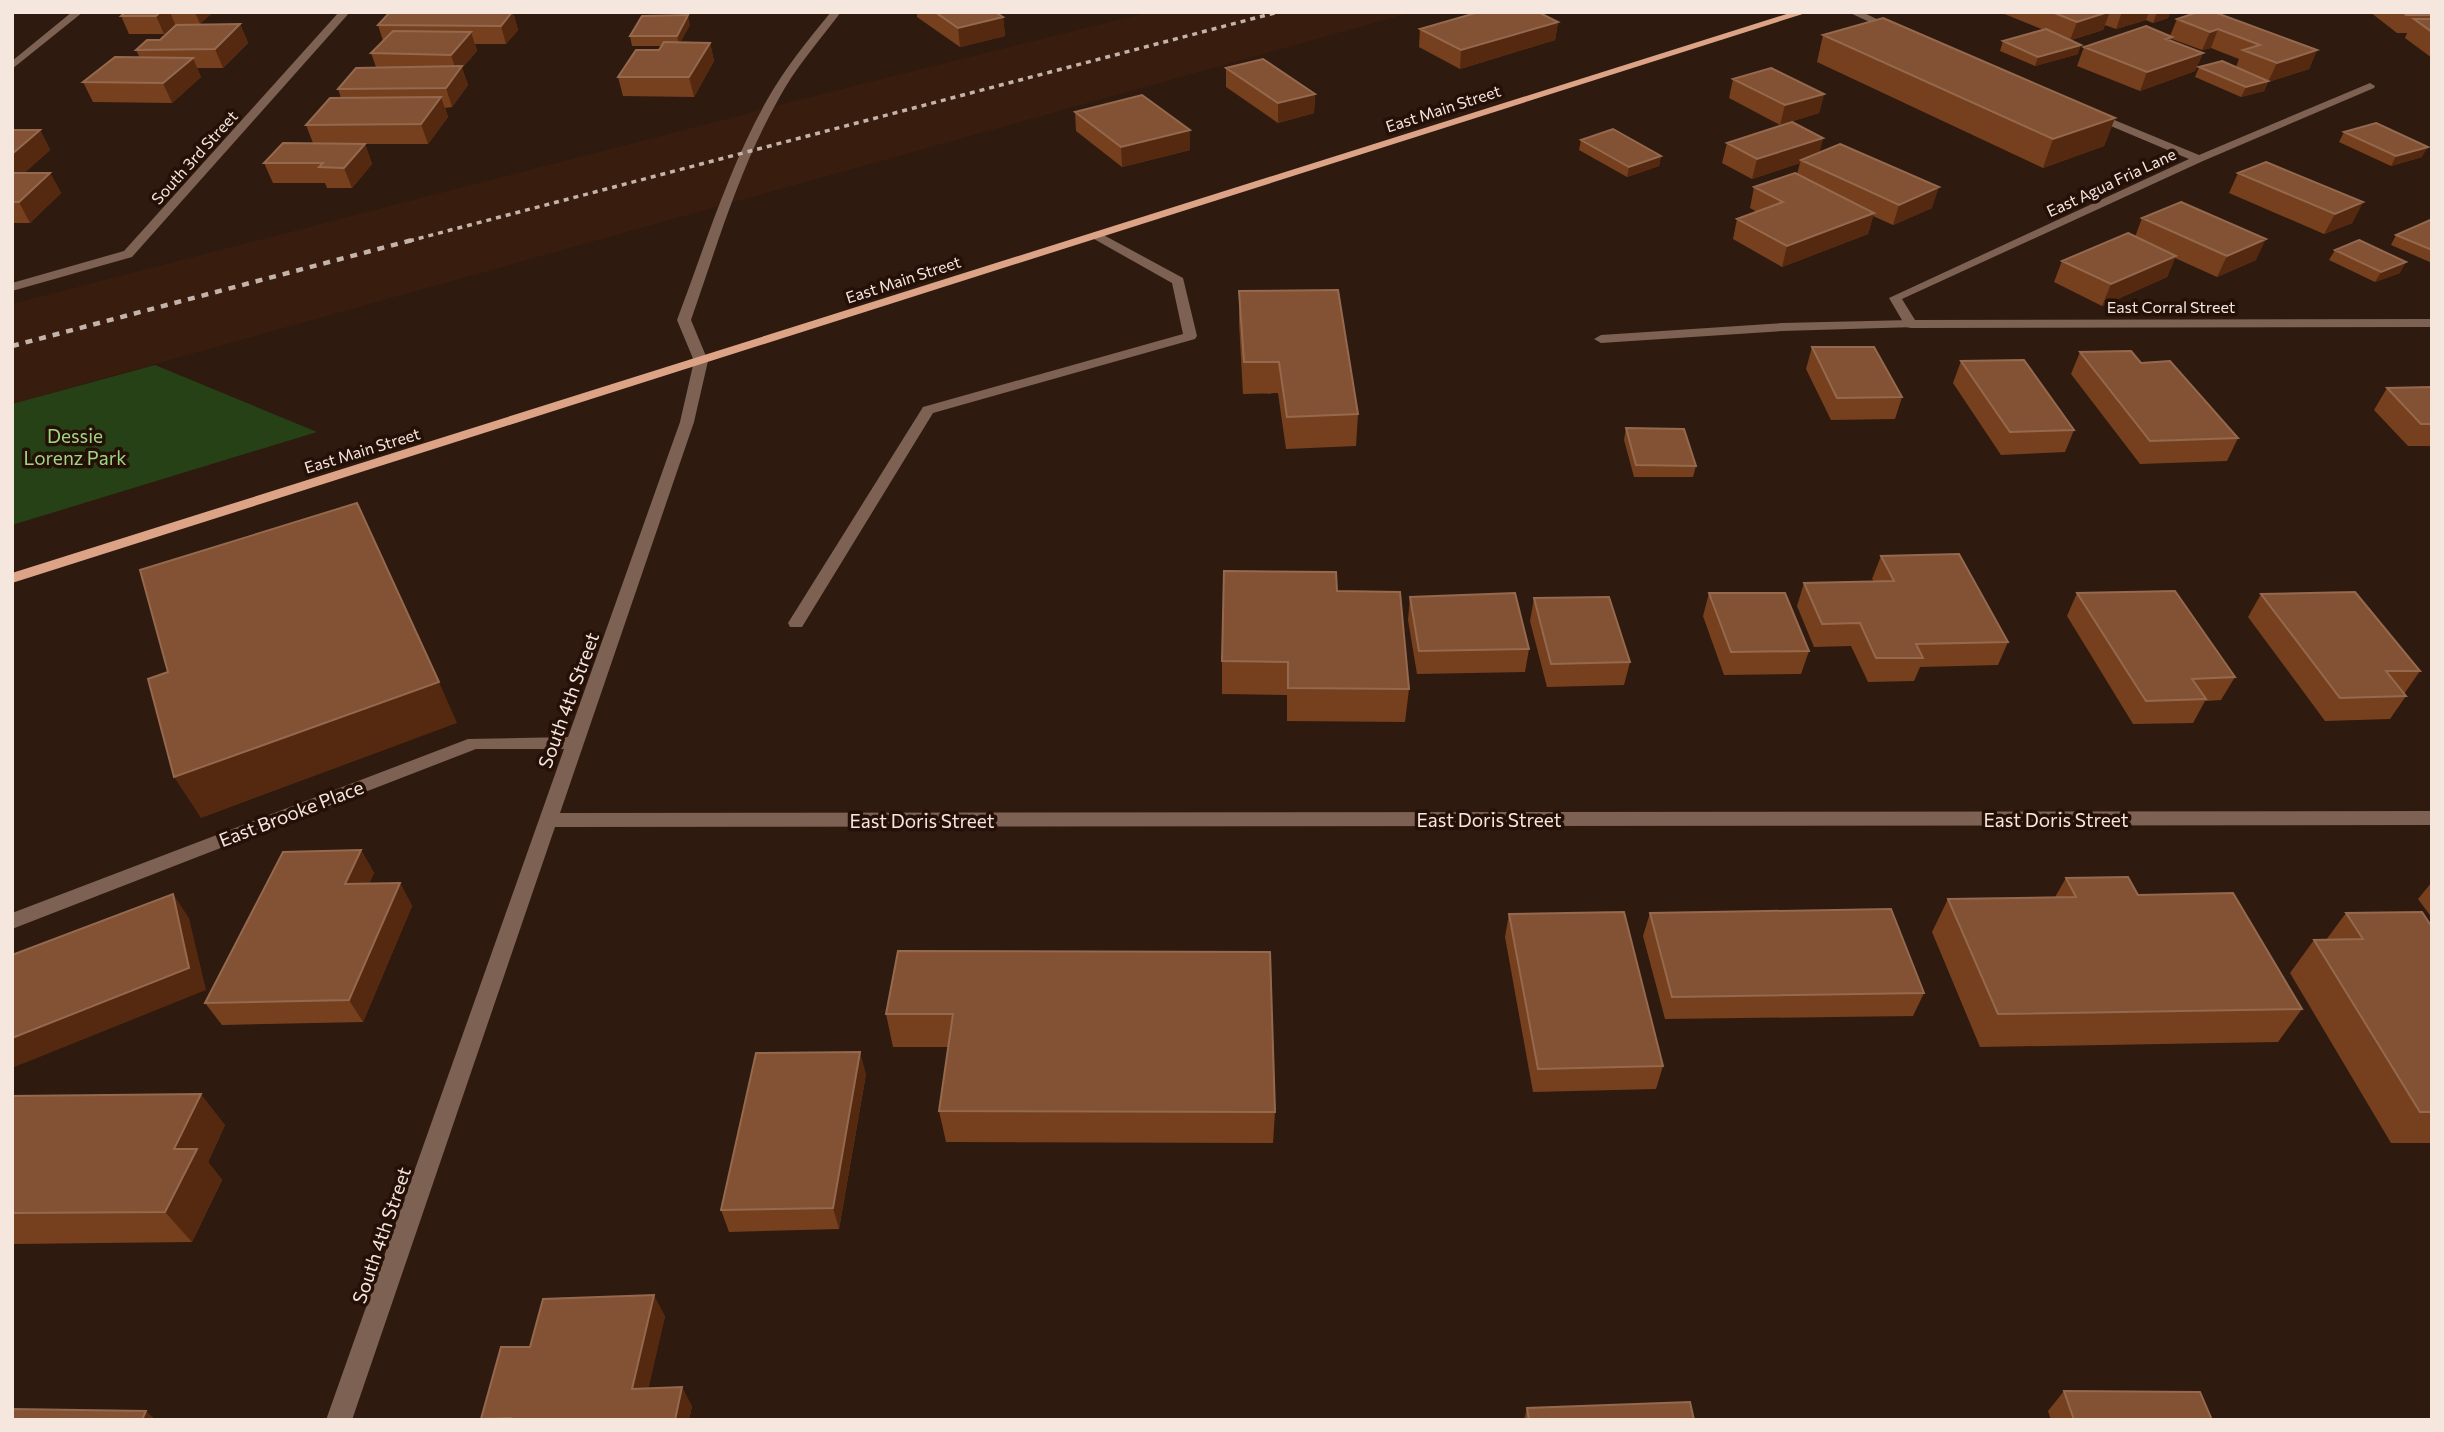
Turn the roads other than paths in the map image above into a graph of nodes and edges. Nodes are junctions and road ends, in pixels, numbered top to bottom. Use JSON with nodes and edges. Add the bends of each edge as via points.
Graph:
{"nodes":[{"id":1,"x":78,"y":12,"type":"edge"},
{"id":2,"x":345,"y":12,"type":"edge"},
{"id":3,"x":836,"y":12,"type":"edge"},
{"id":4,"x":1804,"y":12,"type":"edge"},
{"id":5,"x":1853,"y":12,"type":"edge"},
{"id":6,"x":1904,"y":34,"type":"edge"},
{"id":7,"x":12,"y":66,"type":"edge"},
{"id":8,"x":2370,"y":86,"type":"dead end"},
{"id":9,"x":2084,"y":110,"type":"edge"},
{"id":10,"x":2199,"y":159,"type":"junction"},
{"id":11,"x":1098,"y":236,"type":"junction"},
{"id":12,"x":12,"y":287,"type":"edge"},
{"id":13,"x":2432,"y":323,"type":"edge"},
{"id":14,"x":1911,"y":324,"type":"junction"},
{"id":15,"x":1601,"y":339,"type":"dead end"},
{"id":16,"x":701,"y":361,"type":"junction"},
{"id":17,"x":12,"y":578,"type":"edge"},
{"id":18,"x":796,"y":623,"type":"dead end"},
{"id":19,"x":576,"y":743,"type":"junction"},
{"id":20,"x":2432,"y":818,"type":"edge"},
{"id":21,"x":547,"y":820,"type":"junction"},
{"id":22,"x":12,"y":921,"type":"edge"},
{"id":23,"x":339,"y":1420,"type":"edge"}],
"edges":[{"from":1,"to":7,"type":"street"},
{"from":2,"to":12,"type":"street","name":"South 3rd Street","via":[[128,254]]},
{"from":3,"to":16,"type":"street","via":[[772,99],[747,153],[684,320]]},
{"from":4,"to":11,"type":"main road","name":"East Main Street"},
{"from":5,"to":6,"type":"street"},
{"from":8,"to":10,"type":"street","name":"East Agua Fria Lane"},
{"from":9,"to":10,"type":"street"},
{"from":10,"to":14,"type":"street","name":"East Agua Fria Lane","via":[[1895,298]]},
{"from":11,"to":16,"type":"main road","name":"East Main Street"},
{"from":11,"to":18,"type":"street","via":[[1178,281],[1190,336],[928,410]]},
{"from":13,"to":14,"type":"street","name":"East Corral Street"},
{"from":14,"to":15,"type":"street","name":"East Corral Street"},
{"from":16,"to":17,"type":"main road","name":"East Main Street"},
{"from":16,"to":19,"type":"street","name":"South 4th Street","via":[[687,422]]},
{"from":19,"to":21,"type":"street","name":"South 4th Street"},
{"from":19,"to":22,"type":"street","name":"East Brooke Place","via":[[474,743]]},
{"from":20,"to":21,"type":"street","name":"East Doris Street"},
{"from":21,"to":23,"type":"street","name":"South 4th Street"}]}
